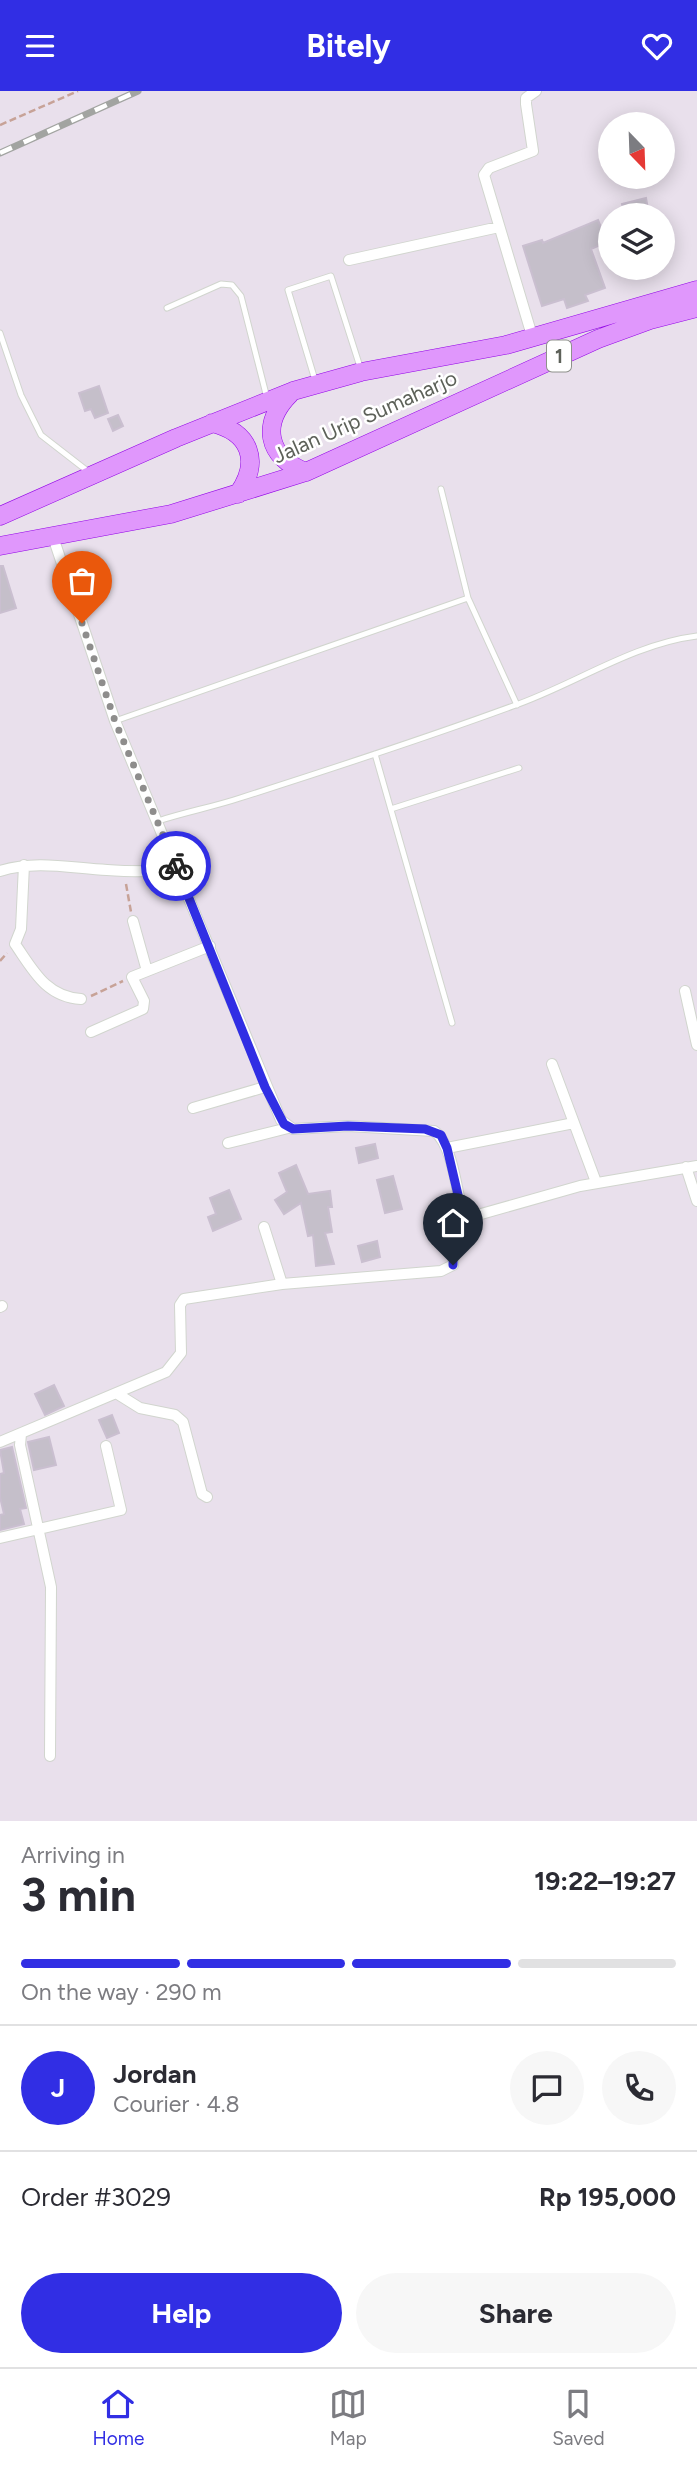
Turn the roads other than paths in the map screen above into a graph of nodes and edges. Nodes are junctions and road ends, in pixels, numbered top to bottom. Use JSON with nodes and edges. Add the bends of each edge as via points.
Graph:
{"nodes":[{"id":1,"x":536,"y":91,"type":"edge"},
{"id":2,"x":525,"y":95,"type":"edge"},
{"id":3,"x":499,"y":227,"type":"junction"},
{"id":4,"x":349,"y":260,"type":"dead end"},
{"id":5,"x":697,"y":290,"type":"edge"},
{"id":6,"x":167,"y":308,"type":"dead end"},
{"id":7,"x":697,"y":308,"type":"edge"},
{"id":8,"x":0,"y":334,"type":"edge"},
{"id":9,"x":533,"y":339,"type":"junction"},
{"id":10,"x":362,"y":372,"type":"junction"},
{"id":11,"x":316,"y":383,"type":"junction"},
{"id":12,"x":293,"y":391,"type":"junction"},
{"id":13,"x":268,"y":400,"type":"junction"},
{"id":14,"x":212,"y":423,"type":"junction"},
{"id":15,"x":306,"y":472,"type":"junction"},
{"id":16,"x":93,"y":475,"type":"junction"},
{"id":17,"x":441,"y":489,"type":"dead end"},
{"id":18,"x":239,"y":493,"type":"junction"},
{"id":19,"x":0,"y":516,"type":"edge"},
{"id":20,"x":53,"y":537,"type":"junction"},
{"id":21,"x":0,"y":546,"type":"edge"},
{"id":22,"x":468,"y":598,"type":"junction"},
{"id":23,"x":697,"y":636,"type":"edge"},
{"id":24,"x":517,"y":705,"type":"junction"},
{"id":25,"x":115,"y":721,"type":"junction"},
{"id":26,"x":375,"y":754,"type":"junction"},
{"id":27,"x":519,"y":768,"type":"dead end"},
{"id":28,"x":391,"y":809,"type":"junction"},
{"id":29,"x":158,"y":821,"type":"junction"},
{"id":30,"x":24,"y":865,"type":"junction"},
{"id":31,"x":0,"y":871,"type":"edge"},
{"id":32,"x":178,"y":871,"type":"junction"},
{"id":33,"x":133,"y":921,"type":"road end"},
{"id":34,"x":210,"y":946,"type":"junction"},
{"id":35,"x":147,"y":971,"type":"junction"},
{"id":36,"x":685,"y":992,"type":"dead end"},
{"id":37,"x":81,"y":999,"type":"road end"},
{"id":38,"x":452,"y":1023,"type":"dead end"},
{"id":39,"x":91,"y":1032,"type":"dead end"},
{"id":40,"x":697,"y":1045,"type":"edge"},
{"id":41,"x":552,"y":1064,"type":"dead end"},
{"id":42,"x":265,"y":1087,"type":"junction"},
{"id":43,"x":193,"y":1108,"type":"dead end"},
{"id":44,"x":574,"y":1123,"type":"junction"},
{"id":45,"x":288,"y":1128,"type":"junction"},
{"id":46,"x":228,"y":1143,"type":"dead end"},
{"id":47,"x":447,"y":1148,"type":"junction"},
{"id":48,"x":692,"y":1167,"type":"edge"},
{"id":49,"x":596,"y":1182,"type":"junction"},
{"id":50,"x":697,"y":1201,"type":"edge"},
{"id":51,"x":467,"y":1218,"type":"junction"},
{"id":52,"x":264,"y":1227,"type":"dead end"},
{"id":53,"x":282,"y":1284,"type":"junction"},
{"id":54,"x":116,"y":1394,"type":"junction"},
{"id":55,"x":21,"y":1434,"type":"junction"},
{"id":56,"x":0,"y":1442,"type":"edge"},
{"id":57,"x":106,"y":1446,"type":"dead end"},
{"id":58,"x":207,"y":1497,"type":"dead end"},
{"id":59,"x":40,"y":1529,"type":"junction"},
{"id":60,"x":0,"y":1538,"type":"edge"},
{"id":61,"x":50,"y":1756,"type":"dead end"}],
"edges":[{"from":1,"to":2,"type":"street"},
{"from":2,"to":3,"type":"street","via":[[534,151],[489,168],[484,175]]},
{"from":3,"to":4,"type":"street"},
{"from":3,"to":9,"type":"street"},
{"from":5,"to":9,"type":"highway","name":"Jalan Urip Sumaharjo","number":"1"},
{"from":6,"to":13,"type":"lane","via":[[221,284],[232,285],[241,296]]},
{"from":7,"to":15,"type":"highway","name":"Jalan Urip Sumaharjo","number":"1","via":[[598,339]]},
{"from":8,"to":16,"type":"lane","via":[[41,435]]},
{"from":9,"to":10,"type":"highway","name":"Jalan Urip Sumaharjo","number":"1"},
{"from":10,"to":11,"type":"highway","name":"Jalan Urip Sumaharjo","number":"1"},
{"from":10,"to":11,"type":"lane","via":[[331,276],[288,290]]},
{"from":11,"to":12,"type":"highway","name":"Jalan Urip Sumaharjo","number":"1"},
{"from":12,"to":13,"type":"highway","name":"Jalan Urip Sumaharjo","number":"1"},
{"from":12,"to":15,"type":"highway","via":[[273,416],[273,445],[292,467]]},
{"from":13,"to":14,"type":"highway","name":"Jalan Urip Sumaharjo","number":"1"},
{"from":14,"to":16,"type":"highway","name":"Jalan Urip Sumaharjo","number":"1"},
{"from":14,"to":18,"type":"highway","via":[[228,426],[248,449],[251,465]]},
{"from":15,"to":18,"type":"highway","name":"Jalan Urip Sumaharjo","number":"1"},
{"from":16,"to":19,"type":"highway","name":"Jalan Urip Sumaharjo","number":"1"},
{"from":17,"to":22,"type":"lane"},
{"from":18,"to":20,"type":"highway","name":"Jalan Urip Sumaharjo","number":"1","via":[[171,514]]},
{"from":20,"to":21,"type":"highway","name":"Jalan Urip Sumaharjo","number":"1"},
{"from":20,"to":25,"type":"street"},
{"from":22,"to":24,"type":"lane"},
{"from":22,"to":25,"type":"lane"},
{"from":23,"to":24,"type":"lane","via":[[641,651]]},
{"from":24,"to":26,"type":"lane"},
{"from":25,"to":29,"type":"street"},
{"from":26,"to":28,"type":"lane"},
{"from":26,"to":29,"type":"lane"},
{"from":27,"to":28,"type":"lane"},
{"from":28,"to":38,"type":"lane"},
{"from":29,"to":32,"type":"street"},
{"from":30,"to":31,"type":"street"},
{"from":30,"to":32,"type":"street"},
{"from":30,"to":37,"type":"street","via":[[21,929],[15,944],[48,988]]},
{"from":32,"to":34,"type":"street"},
{"from":33,"to":35,"type":"street"},
{"from":34,"to":35,"type":"street"},
{"from":34,"to":42,"type":"street"},
{"from":35,"to":39,"type":"street","via":[[132,977],[144,1001],[143,1009]]},
{"from":36,"to":40,"type":"street"},
{"from":41,"to":44,"type":"street"},
{"from":42,"to":43,"type":"street"},
{"from":42,"to":45,"type":"street"},
{"from":44,"to":47,"type":"street"},
{"from":44,"to":49,"type":"street"},
{"from":45,"to":46,"type":"street"},
{"from":45,"to":47,"type":"street","via":[[425,1129],[441,1135]]},
{"from":47,"to":51,"type":"street"},
{"from":48,"to":49,"type":"street"},
{"from":48,"to":50,"type":"street"},
{"from":49,"to":51,"type":"street"},
{"from":51,"to":53,"type":"street","via":[[454,1228],[451,1267]]},
{"from":52,"to":53,"type":"street"},
{"from":53,"to":54,"type":"street","via":[[184,1299],[180,1305],[182,1348],[166,1372]]},
{"from":54,"to":55,"type":"street"},
{"from":54,"to":58,"type":"street","via":[[139,1408],[174,1415],[183,1422],[202,1494]]},
{"from":55,"to":56,"type":"street"},
{"from":55,"to":59,"type":"street"},
{"from":57,"to":59,"type":"street","via":[[121,1510]]},
{"from":59,"to":60,"type":"street"},
{"from":59,"to":61,"type":"street","via":[[51,1587]]}]}
